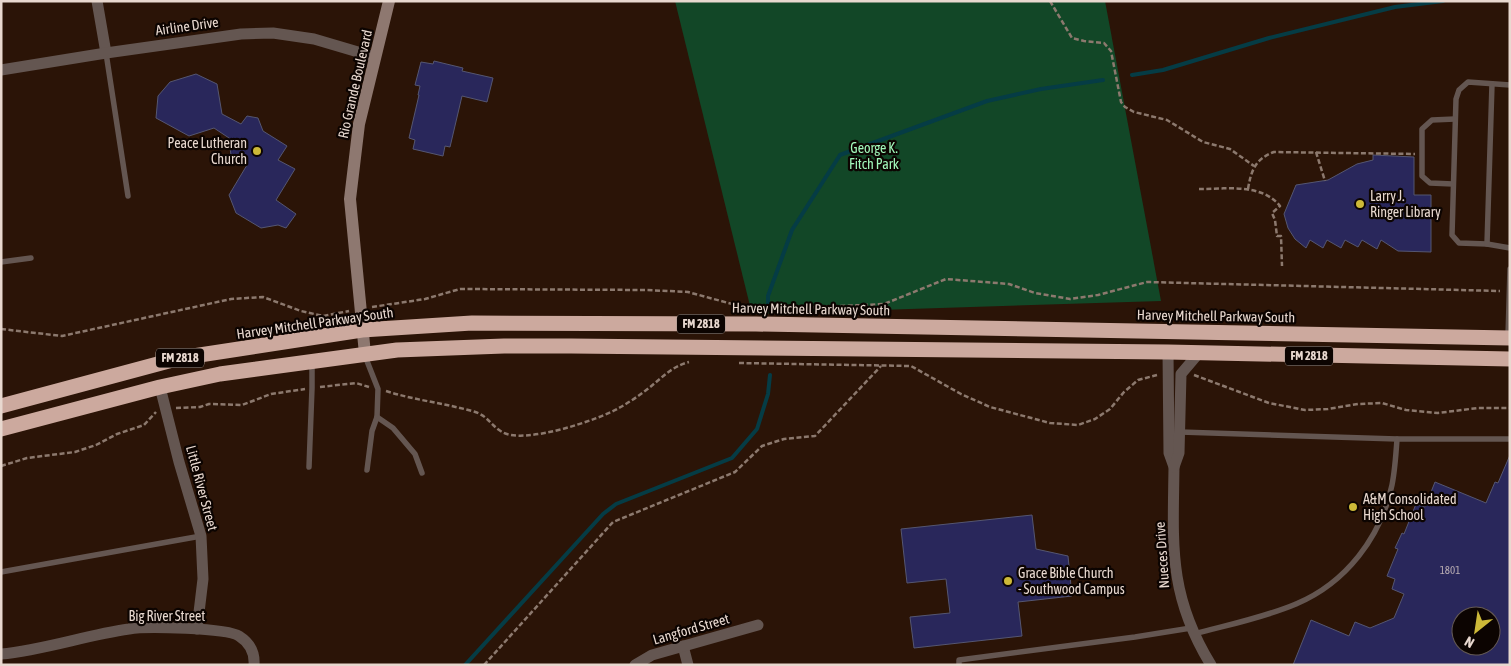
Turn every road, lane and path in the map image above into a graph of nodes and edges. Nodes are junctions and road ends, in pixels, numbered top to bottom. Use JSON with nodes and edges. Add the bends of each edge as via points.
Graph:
{"nodes":[{"id":1,"x":97,"y":1,"type":"edge"},
{"id":2,"x":389,"y":1,"type":"edge"},
{"id":3,"x":1050,"y":1,"type":"edge"},
{"id":4,"x":106,"y":53,"type":"junction"},
{"id":5,"x":375,"y":57,"type":"junction"},
{"id":6,"x":1,"y":70,"type":"edge"},
{"id":7,"x":1492,"y":84,"type":"junction"},
{"id":8,"x":1510,"y":85,"type":"edge"},
{"id":9,"x":1455,"y":119,"type":"junction"},
{"id":10,"x":1316,"y":152,"type":"junction"},
{"id":11,"x":1416,"y":154,"type":"dead end"},
{"id":12,"x":1254,"y":166,"type":"junction"},
{"id":13,"x":1325,"y":181,"type":"dead end"},
{"id":14,"x":1453,"y":184,"type":"junction"},
{"id":15,"x":1199,"y":189,"type":"dead end"},
{"id":16,"x":1248,"y":189,"type":"junction"},
{"id":17,"x":128,"y":196,"type":"dead end"},
{"id":18,"x":1487,"y":244,"type":"junction"},
{"id":19,"x":1510,"y":248,"type":"edge"},
{"id":20,"x":31,"y":258,"type":"dead end"},
{"id":21,"x":1,"y":262,"type":"edge"},
{"id":22,"x":1282,"y":266,"type":"dead end"},
{"id":23,"x":1510,"y":269,"type":"edge"},
{"id":24,"x":1508,"y":291,"type":"junction"},
{"id":25,"x":360,"y":309,"type":"junction"},
{"id":26,"x":1,"y":329,"type":"edge"},
{"id":27,"x":362,"y":330,"type":"junction"},
{"id":28,"x":1194,"y":332,"type":"junction"},
{"id":29,"x":1509,"y":338,"type":"edge"},
{"id":30,"x":1168,"y":352,"type":"junction"},
{"id":31,"x":365,"y":354,"type":"junction"},
{"id":32,"x":1198,"y":354,"type":"junction"},
{"id":33,"x":1510,"y":358,"type":"edge"},
{"id":34,"x":312,"y":361,"type":"junction"},
{"id":35,"x":698,"y":362,"type":"dead end"},
{"id":36,"x":737,"y":363,"type":"dead end"},
{"id":37,"x":882,"y":366,"type":"junction"},
{"id":38,"x":1169,"y":372,"type":"junction"},
{"id":39,"x":1181,"y":374,"type":"junction"},
{"id":40,"x":160,"y":387,"type":"junction"},
{"id":41,"x":312,"y":388,"type":"junction"},
{"id":42,"x":378,"y":389,"type":"junction"},
{"id":43,"x":4,"y":402,"type":"edge"},
{"id":44,"x":1510,"y":408,"type":"edge"},
{"id":45,"x":166,"y":409,"type":"junction"},
{"id":46,"x":378,"y":416,"type":"junction"},
{"id":47,"x":1,"y":429,"type":"edge"},
{"id":48,"x":1180,"y":432,"type":"junction"},
{"id":49,"x":1397,"y":439,"type":"junction"},
{"id":50,"x":1510,"y":439,"type":"edge"},
{"id":51,"x":1,"y":466,"type":"edge"},
{"id":52,"x":309,"y":467,"type":"dead end"},
{"id":53,"x":1174,"y":467,"type":"junction"},
{"id":54,"x":367,"y":470,"type":"dead end"},
{"id":55,"x":422,"y":473,"type":"dead end"},
{"id":56,"x":200,"y":536,"type":"junction"},
{"id":57,"x":1,"y":572,"type":"edge"},
{"id":58,"x":758,"y":625,"type":"dead end"},
{"id":59,"x":197,"y":629,"type":"junction"},
{"id":60,"x":1192,"y":631,"type":"junction"},
{"id":61,"x":683,"y":646,"type":"junction"},
{"id":62,"x":1,"y":654,"type":"edge"},
{"id":63,"x":254,"y":665,"type":"edge"},
{"id":64,"x":484,"y":665,"type":"edge"},
{"id":65,"x":635,"y":665,"type":"edge"},
{"id":66,"x":688,"y":665,"type":"edge"},
{"id":67,"x":959,"y":665,"type":"edge"},
{"id":68,"x":1211,"y":665,"type":"edge"}],
"edges":[{"from":1,"to":4,"type":"street"},
{"from":2,"to":5,"type":"street","name":"Rio Grande Boulevard"},
{"from":3,"to":12,"type":"path","via":[[1072,38],[1104,43],[1111,51],[1121,102],[1126,108],[1167,120],[1203,142],[1230,149]]},
{"from":4,"to":5,"type":"street","name":"Airline Drive","via":[[241,34],[273,33],[314,39]]},
{"from":4,"to":6,"type":"street","name":"Airline Drive"},
{"from":4,"to":17,"type":"lane"},
{"from":5,"to":25,"type":"street","name":"Rio Grande Boulevard","via":[[359,124],[350,199]]},
{"from":7,"to":8,"type":"lane"},
{"from":7,"to":9,"type":"lane","via":[[1468,82],[1459,90]]},
{"from":7,"to":18,"type":"lane"},
{"from":9,"to":14,"type":"lane"},
{"from":9,"to":14,"type":"lane","via":[[1432,120],[1422,129],[1422,176],[1430,183]]},
{"from":10,"to":11,"type":"path"},
{"from":10,"to":12,"type":"path","via":[[1274,152]]},
{"from":10,"to":13,"type":"path"},
{"from":12,"to":16,"type":"path"},
{"from":14,"to":18,"type":"lane","via":[[1452,235],[1460,243]]},
{"from":15,"to":16,"type":"path"},
{"from":16,"to":22,"type":"path","via":[[1268,195],[1280,206],[1272,213],[1277,236],[1281,236]]},
{"from":18,"to":19,"type":"lane"},
{"from":20,"to":21,"type":"lane"},
{"from":23,"to":24,"type":"lane"},
{"from":24,"to":25,"type":"path","via":[[1147,282],[1070,299],[1034,294],[1009,284],[946,278],[884,304],[779,309],[743,307],[688,292],[460,289],[424,300]]},
{"from":24,"to":29,"type":"lane"},
{"from":25,"to":26,"type":"path","via":[[323,316],[263,297],[231,299],[62,336]]},
{"from":25,"to":27,"type":"street","name":"Rio Grande Boulevard"},
{"from":27,"to":28,"type":"highway","name":"Harvey Mitchell Parkway South","number":"FM 2818","via":[[472,323],[756,324]]},
{"from":27,"to":31,"type":"street","name":"Rio Grande Boulevard"},
{"from":27,"to":43,"type":"highway","name":"Harvey Mitchell Parkway South","number":"FM 2818","via":[[180,358]]},
{"from":28,"to":29,"type":"highway","name":"Harvey Mitchell Parkway South","number":"FM 2818"},
{"from":28,"to":30,"type":"highway"},
{"from":30,"to":31,"type":"highway","number":"FM 2818","via":[[504,346]]},
{"from":30,"to":32,"type":"highway","number":"FM 2818"},
{"from":30,"to":38,"type":"street","name":"Nueces Drive"},
{"from":31,"to":34,"type":"highway","number":"FM 2818"},
{"from":31,"to":42,"type":"lane"},
{"from":32,"to":33,"type":"highway","number":"FM 2818"},
{"from":32,"to":39,"type":"street"},
{"from":34,"to":40,"type":"highway","number":"FM 2818","via":[[220,374]]},
{"from":34,"to":41,"type":"lane"},
{"from":35,"to":42,"type":"path","via":[[677,365],[645,391],[594,420],[530,435],[512,436],[502,432],[474,411]]},
{"from":36,"to":37,"type":"path"},
{"from":37,"to":38,"type":"path","via":[[911,366],[990,406],[1050,423],[1078,425],[1110,409],[1138,380]]},
{"from":37,"to":64,"type":"path","via":[[815,436],[784,439],[762,446],[735,472],[613,522]]},
{"from":38,"to":53,"type":"street","name":"Nueces Drive","via":[[1169,453]]},
{"from":39,"to":44,"type":"path","via":[[1192,374],[1280,406],[1305,410],[1382,403],[1438,414],[1478,408]]},
{"from":39,"to":48,"type":"street","name":"Nueces Drive"},
{"from":40,"to":45,"type":"street","name":"Little River Street"},
{"from":40,"to":47,"type":"highway","number":"FM 2818"},
{"from":41,"to":42,"type":"path","via":[[356,384]]},
{"from":41,"to":45,"type":"path","via":[[271,394],[242,405],[210,404]]},
{"from":41,"to":52,"type":"lane"},
{"from":42,"to":46,"type":"lane"},
{"from":45,"to":51,"type":"path","via":[[155,412],[144,425],[96,445]]},
{"from":45,"to":56,"type":"street","name":"Little River Street"},
{"from":46,"to":54,"type":"lane","via":[[372,431]]},
{"from":46,"to":55,"type":"lane","via":[[415,454]]},
{"from":48,"to":49,"type":"lane"},
{"from":48,"to":53,"type":"street","name":"Nueces Drive","via":[[1179,453]]},
{"from":49,"to":50,"type":"lane"},
{"from":49,"to":60,"type":"lane","via":[[1393,482],[1383,514],[1367,545],[1343,574],[1295,604]]},
{"from":53,"to":60,"type":"street","name":"Nueces Drive","via":[[1175,567],[1180,598]]},
{"from":56,"to":57,"type":"lane"},
{"from":56,"to":59,"type":"street","name":"Little River Street","via":[[203,579]]},
{"from":58,"to":61,"type":"street","name":"Langford Street"},
{"from":59,"to":62,"type":"street","name":"Big River Street","via":[[131,628]]},
{"from":59,"to":63,"type":"street","name":"Big River Street","via":[[238,635],[253,650]]},
{"from":60,"to":67,"type":"lane","via":[[959,660]]},
{"from":60,"to":68,"type":"street","name":"Nueces Drive"},
{"from":61,"to":65,"type":"street","name":"Langford Street","via":[[652,655]]},
{"from":61,"to":66,"type":"street"}]}
